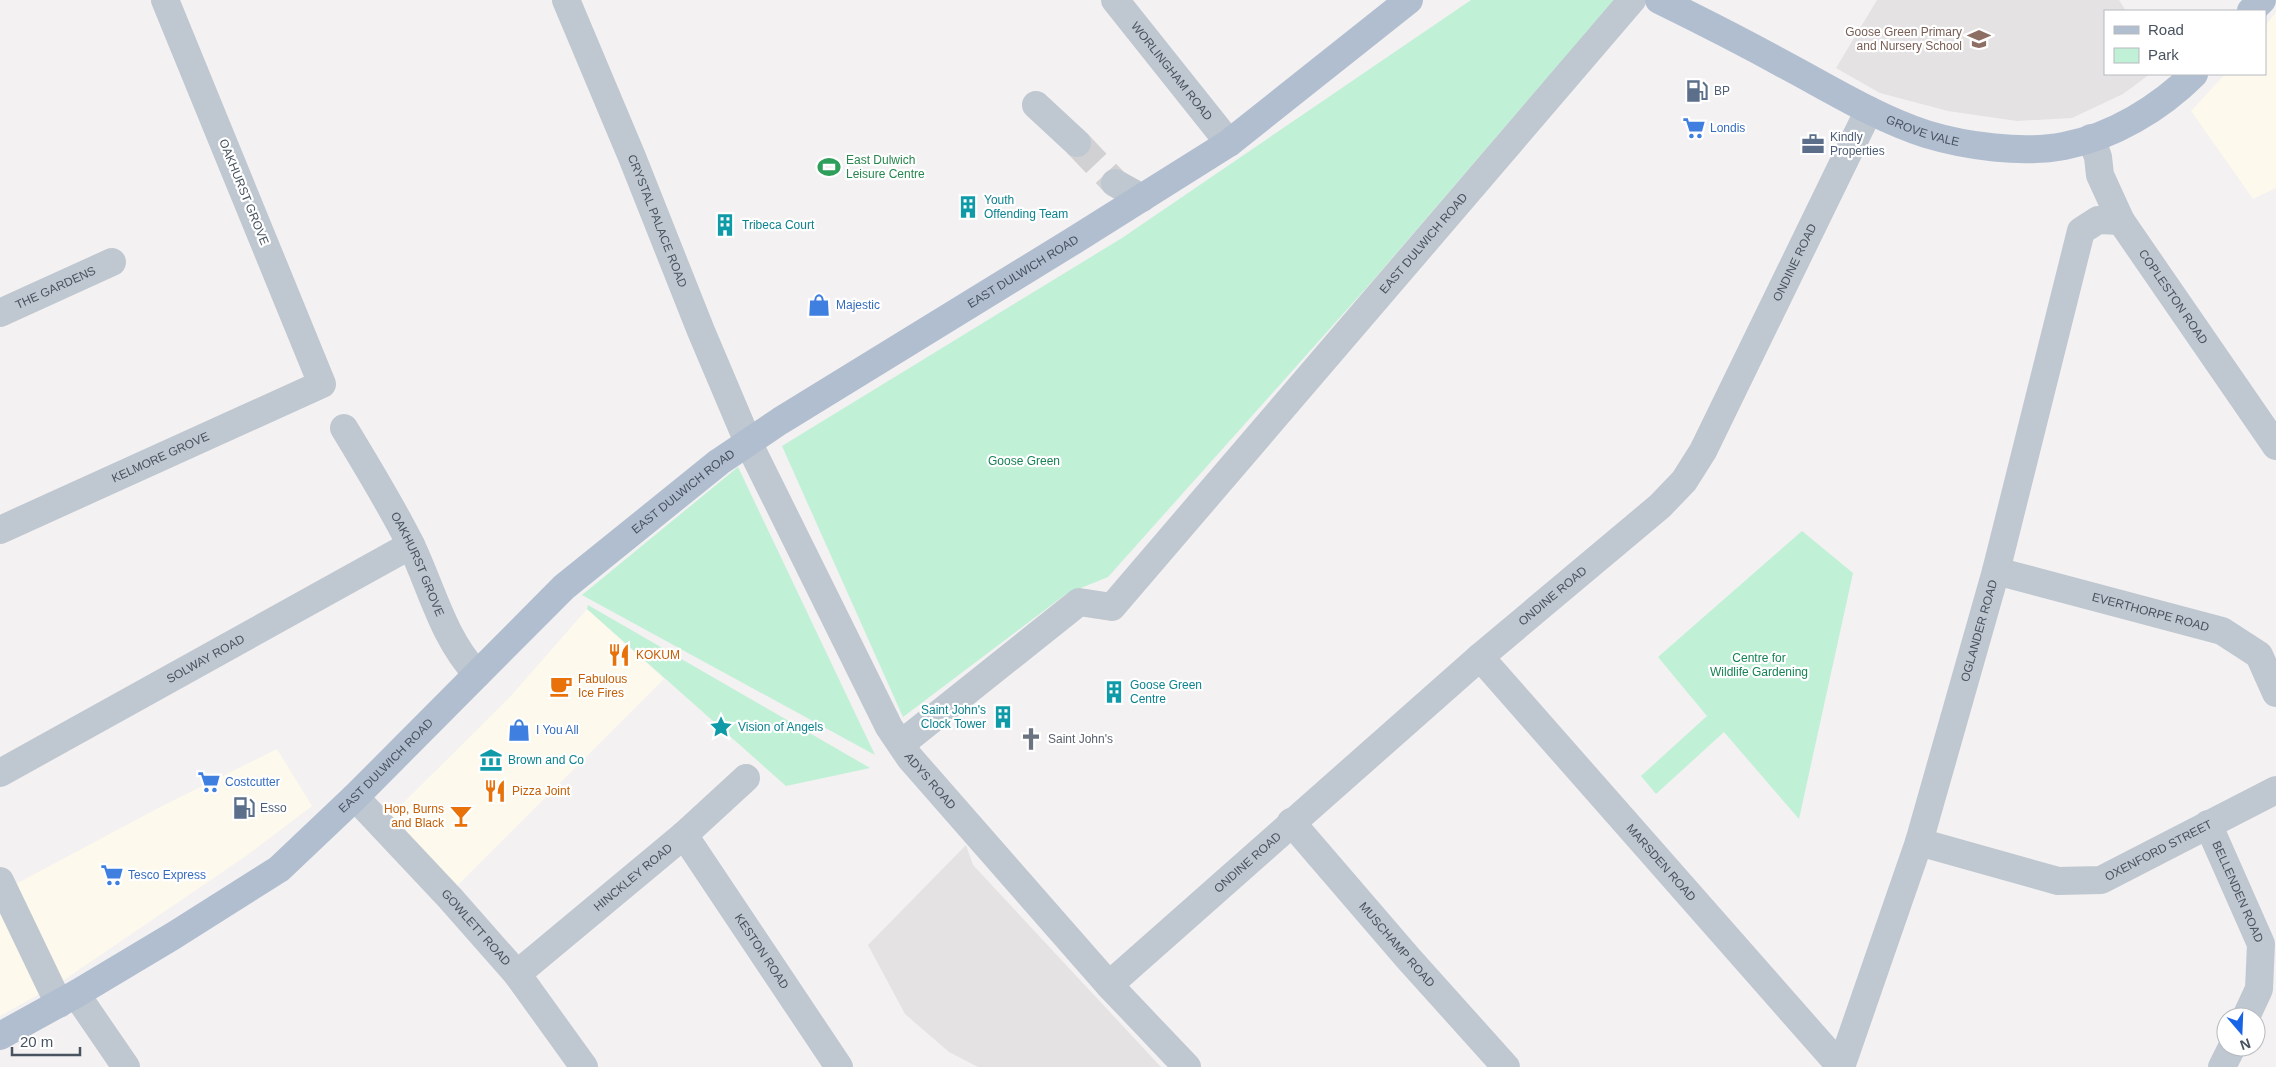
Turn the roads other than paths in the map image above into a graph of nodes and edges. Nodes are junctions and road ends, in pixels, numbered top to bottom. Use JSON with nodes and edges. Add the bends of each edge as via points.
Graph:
{"nodes":[{"id":1,"x":165,"y":0,"type":"edge"},
{"id":2,"x":566,"y":0,"type":"edge"},
{"id":3,"x":1115,"y":0,"type":"edge"},
{"id":4,"x":1409,"y":0,"type":"edge"},
{"id":5,"x":1632,"y":0,"type":"edge"},
{"id":6,"x":1659,"y":0,"type":"edge"},
{"id":7,"x":2262,"y":0,"type":"edge"},
{"id":8,"x":2252,"y":10,"type":"edge"},
{"id":9,"x":2193,"y":75,"type":"edge"},
{"id":10,"x":1036,"y":105,"type":"dead end"},
{"id":11,"x":1869,"y":110,"type":"junction"},
{"id":12,"x":2091,"y":138,"type":"junction"},
{"id":13,"x":1229,"y":142,"type":"junction"},
{"id":14,"x":1077,"y":143,"type":"tunnel mouth"},
{"id":15,"x":1114,"y":183,"type":"tunnel mouth"},
{"id":16,"x":1142,"y":198,"type":"junction"},
{"id":17,"x":2122,"y":221,"type":"junction"},
{"id":18,"x":112,"y":262,"type":"dead end"},
{"id":19,"x":0,"y":313,"type":"edge"},
{"id":20,"x":322,"y":384,"type":"joint"},
{"id":21,"x":344,"y":428,"type":"dead end"},
{"id":22,"x":748,"y":442,"type":"junction"},
{"id":23,"x":2276,"y":446,"type":"edge"},
{"id":24,"x":0,"y":530,"type":"edge"},
{"id":25,"x":411,"y":545,"type":"junction"},
{"id":26,"x":1996,"y":571,"type":"junction"},
{"id":27,"x":1480,"y":657,"type":"junction"},
{"id":28,"x":477,"y":674,"type":"junction"},
{"id":29,"x":2276,"y":693,"type":"edge"},
{"id":30,"x":901,"y":744,"type":"junction"},
{"id":31,"x":0,"y":773,"type":"edge"},
{"id":32,"x":746,"y":778,"type":"dead end"},
{"id":33,"x":2276,"y":790,"type":"edge"},
{"id":34,"x":355,"y":797,"type":"junction"},
{"id":35,"x":1291,"y":822,"type":"junction"},
{"id":36,"x":2208,"y":824,"type":"junction"},
{"id":37,"x":684,"y":835,"type":"junction"},
{"id":38,"x":1919,"y":842,"type":"junction"},
{"id":39,"x":0,"y":881,"type":"edge"},
{"id":40,"x":517,"y":974,"type":"junction"},
{"id":41,"x":1109,"y":985,"type":"junction"},
{"id":42,"x":68,"y":999,"type":"junction"},
{"id":43,"x":2251,"y":1007,"type":"edge"},
{"id":44,"x":0,"y":1036,"type":"edge"},
{"id":45,"x":126,"y":1067,"type":"edge"},
{"id":46,"x":584,"y":1067,"type":"edge"},
{"id":47,"x":840,"y":1067,"type":"edge"},
{"id":48,"x":1187,"y":1067,"type":"edge"},
{"id":49,"x":1506,"y":1067,"type":"edge"},
{"id":50,"x":1842,"y":1067,"type":"edge"}],
"edges":[{"from":1,"to":20,"type":"street","name":"OAKHURST GROVE"},
{"from":2,"to":22,"type":"street","name":"CRYSTAL PALACE ROAD"},
{"from":3,"to":13,"type":"street","name":"WORLINGHAM ROAD"},
{"from":4,"to":13,"type":"main road","name":"EAST DULWICH ROAD"},
{"from":5,"to":30,"type":"street","name":"EAST DULWICH ROAD","via":[[1112,607],[1079,602]]},
{"from":6,"to":11,"type":"main road","name":"GROVE VALE"},
{"from":7,"to":8,"type":"main road"},
{"from":9,"to":12,"type":"main road","name":"GROVE VALE","via":[[2154,107]]},
{"from":10,"to":14,"type":"street"},
{"from":11,"to":12,"type":"main road","name":"GROVE VALE","via":[[1926,134],[1998,148],[2061,147]]},
{"from":11,"to":27,"type":"street","name":"ONDINE ROAD","via":[[1703,451],[1684,481],[1660,506]]},
{"from":12,"to":17,"type":"street","name":"COPLESTON ROAD","via":[[2100,175]]},
{"from":13,"to":16,"type":"main road","name":"EAST DULWICH ROAD"},
{"from":15,"to":16,"type":"street"},
{"from":16,"to":22,"type":"main road","name":"EAST DULWICH ROAD"},
{"from":17,"to":23,"type":"street","name":"COPLESTON ROAD"},
{"from":17,"to":26,"type":"street","name":"OGLANDER ROAD","via":[[2098,220],[2081,231]]},
{"from":18,"to":19,"type":"street","name":"THE GARDENS"},
{"from":20,"to":24,"type":"street","name":"KELMORE GROVE"},
{"from":21,"to":25,"type":"street","name":"OAKHURST GROVE"},
{"from":22,"to":28,"type":"main road","name":"EAST DULWICH ROAD","via":[[693,481],[585,568]]},
{"from":22,"to":30,"type":"street","name":"ADYS ROAD"},
{"from":25,"to":28,"type":"street","name":"OAKHURST GROVE","via":[[450,639]]},
{"from":25,"to":31,"type":"street","name":"SOLWAY ROAD"},
{"from":26,"to":29,"type":"street","name":"EVERTHORPE ROAD","via":[[2222,631],[2259,655]]},
{"from":26,"to":38,"type":"street","name":"OGLANDER ROAD"},
{"from":27,"to":35,"type":"street","name":"ONDINE ROAD"},
{"from":27,"to":50,"type":"street","name":"MARSDEN ROAD"},
{"from":28,"to":34,"type":"main road","name":"EAST DULWICH ROAD"},
{"from":30,"to":41,"type":"street","name":"ADYS ROAD"},
{"from":32,"to":37,"type":"street","name":"HINCKLEY ROAD"},
{"from":33,"to":36,"type":"street","name":"OXENFORD STREET"},
{"from":34,"to":40,"type":"street","name":"GOWLETT ROAD"},
{"from":34,"to":42,"type":"main road","name":"EAST DULWICH ROAD","via":[[279,869]]},
{"from":35,"to":41,"type":"street","name":"ONDINE ROAD"},
{"from":35,"to":49,"type":"street","name":"MUSCHAMP ROAD"},
{"from":36,"to":38,"type":"street","name":"OXENFORD STREET","via":[[2101,880],[2058,881]]},
{"from":36,"to":43,"type":"street","name":"BELLENDEN ROAD","via":[[2261,944],[2259,989]]},
{"from":37,"to":40,"type":"street","name":"HINCKLEY ROAD"},
{"from":37,"to":47,"type":"street","name":"KESTON ROAD"},
{"from":38,"to":50,"type":"street","name":"OGLANDER ROAD"},
{"from":39,"to":42,"type":"street"},
{"from":40,"to":46,"type":"street","name":"GOWLETT ROAD"},
{"from":41,"to":48,"type":"street","name":"ADYS ROAD"},
{"from":42,"to":44,"type":"main road","name":"EAST DULWICH ROAD"},
{"from":42,"to":45,"type":"street"}]}
